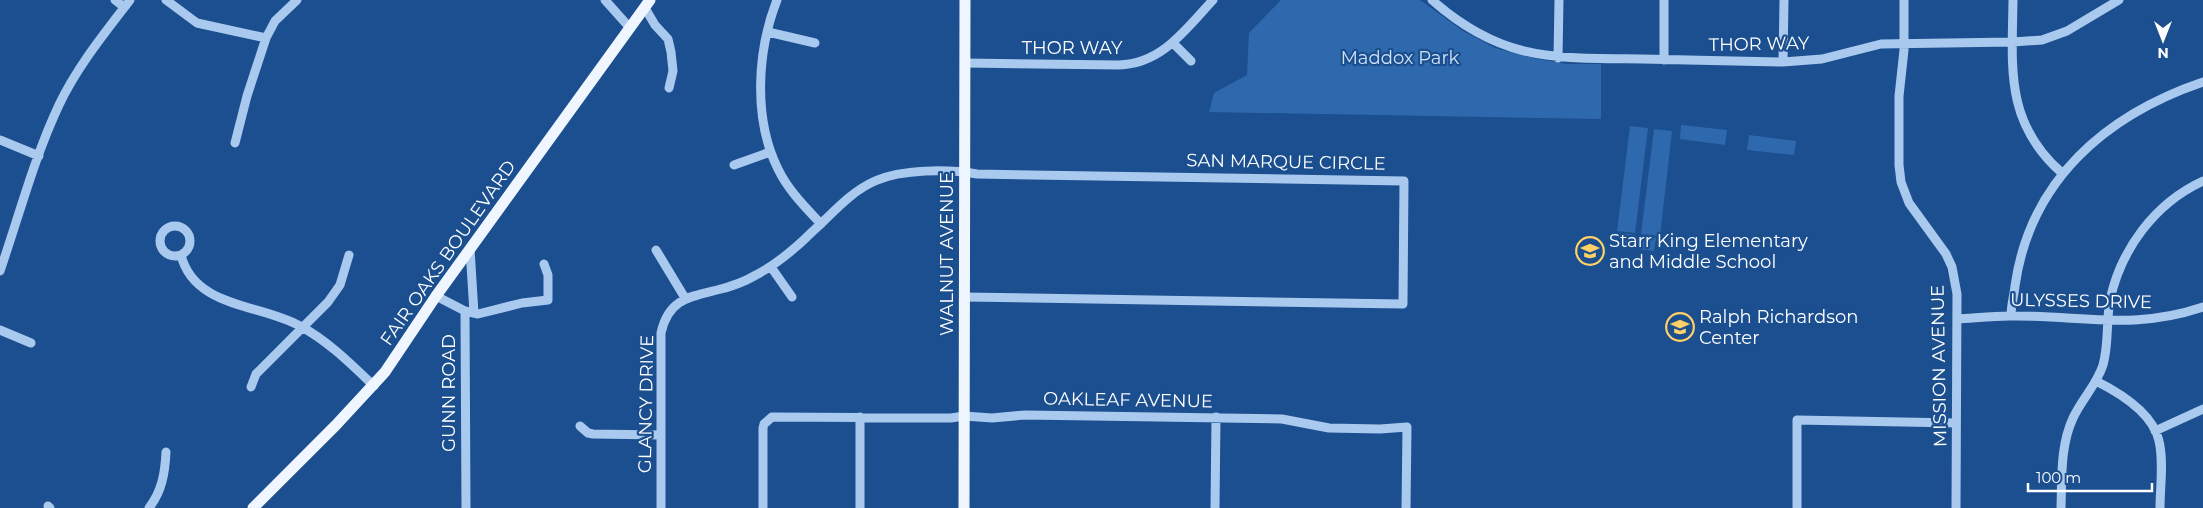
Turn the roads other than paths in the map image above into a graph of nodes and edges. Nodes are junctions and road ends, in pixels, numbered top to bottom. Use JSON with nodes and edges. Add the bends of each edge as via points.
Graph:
{"nodes":[{"id":1,"x":115,"y":0,"type":"edge"},
{"id":2,"x":166,"y":0,"type":"edge"},
{"id":3,"x":297,"y":0,"type":"edge"},
{"id":4,"x":605,"y":0,"type":"edge"},
{"id":5,"x":777,"y":0,"type":"edge"},
{"id":6,"x":965,"y":0,"type":"edge"},
{"id":7,"x":1213,"y":0,"type":"edge"},
{"id":8,"x":1432,"y":0,"type":"edge"},
{"id":9,"x":1559,"y":0,"type":"edge"},
{"id":10,"x":1664,"y":0,"type":"edge"},
{"id":11,"x":1784,"y":0,"type":"edge"},
{"id":12,"x":1904,"y":0,"type":"edge"},
{"id":13,"x":2013,"y":0,"type":"edge"},
{"id":14,"x":2119,"y":0,"type":"edge"},
{"id":15,"x":127,"y":4,"type":"edge"},
{"id":16,"x":648,"y":4,"type":"edge"},
{"id":17,"x":630,"y":28,"type":"junction"},
{"id":18,"x":768,"y":32,"type":"junction"},
{"id":19,"x":266,"y":38,"type":"junction"},
{"id":20,"x":1904,"y":42,"type":"junction"},
{"id":21,"x":2013,"y":42,"type":"junction"},
{"id":22,"x":815,"y":43,"type":"dead end"},
{"id":23,"x":1173,"y":43,"type":"junction"},
{"id":24,"x":1558,"y":58,"type":"junction"},
{"id":25,"x":1664,"y":60,"type":"junction"},
{"id":26,"x":1191,"y":61,"type":"dead end"},
{"id":27,"x":1783,"y":62,"type":"junction"},
{"id":28,"x":965,"y":63,"type":"junction"},
{"id":29,"x":2203,"y":82,"type":"edge"},
{"id":30,"x":669,"y":88,"type":"dead end"},
{"id":31,"x":0,"y":140,"type":"edge"},
{"id":32,"x":235,"y":143,"type":"dead end"},
{"id":33,"x":770,"y":152,"type":"junction"},
{"id":34,"x":39,"y":156,"type":"junction"},
{"id":35,"x":734,"y":165,"type":"dead end"},
{"id":36,"x":965,"y":172,"type":"junction"},
{"id":37,"x":2062,"y":173,"type":"junction"},
{"id":38,"x":2203,"y":181,"type":"edge"},
{"id":39,"x":821,"y":224,"type":"junction"},
{"id":40,"x":470,"y":250,"type":"junction"},
{"id":41,"x":656,"y":250,"type":"dead end"},
{"id":42,"x":181,"y":255,"type":"dead end"},
{"id":43,"x":349,"y":255,"type":"dead end"},
{"id":44,"x":544,"y":264,"type":"dead end"},
{"id":45,"x":771,"y":267,"type":"junction"},
{"id":46,"x":0,"y":271,"type":"edge"},
{"id":47,"x":436,"y":296,"type":"junction"},
{"id":48,"x":792,"y":297,"type":"dead end"},
{"id":49,"x":685,"y":298,"type":"junction"},
{"id":50,"x":964,"y":298,"type":"junction"},
{"id":51,"x":2203,"y":306,"type":"edge"},
{"id":52,"x":470,"y":312,"type":"junction"},
{"id":53,"x":2011,"y":316,"type":"junction"},
{"id":54,"x":1957,"y":319,"type":"junction"},
{"id":55,"x":2108,"y":321,"type":"junction"},
{"id":56,"x":303,"y":328,"type":"junction"},
{"id":57,"x":0,"y":330,"type":"edge"},
{"id":58,"x":31,"y":343,"type":"dead end"},
{"id":59,"x":2096,"y":382,"type":"junction"},
{"id":60,"x":374,"y":386,"type":"junction"},
{"id":61,"x":251,"y":387,"type":"dead end"},
{"id":62,"x":2203,"y":409,"type":"edge"},
{"id":63,"x":964,"y":416,"type":"junction"},
{"id":64,"x":860,"y":417,"type":"junction"},
{"id":65,"x":1216,"y":417,"type":"junction"},
{"id":66,"x":1956,"y":423,"type":"junction"},
{"id":67,"x":580,"y":426,"type":"dead end"},
{"id":68,"x":2156,"y":431,"type":"junction"},
{"id":69,"x":660,"y":435,"type":"junction"},
{"id":70,"x":166,"y":452,"type":"dead end"},
{"id":71,"x":149,"y":508,"type":"edge"},
{"id":72,"x":253,"y":508,"type":"edge"},
{"id":73,"x":466,"y":508,"type":"edge"},
{"id":74,"x":661,"y":508,"type":"edge"},
{"id":75,"x":763,"y":508,"type":"edge"},
{"id":76,"x":860,"y":508,"type":"edge"},
{"id":77,"x":964,"y":508,"type":"edge"},
{"id":78,"x":1216,"y":508,"type":"edge"},
{"id":79,"x":1406,"y":508,"type":"edge"},
{"id":80,"x":1797,"y":508,"type":"edge"},
{"id":81,"x":1956,"y":508,"type":"edge"},
{"id":82,"x":2062,"y":508,"type":"edge"},
{"id":83,"x":2160,"y":508,"type":"edge"}],
"edges":[{"from":1,"to":15,"type":"street"},
{"from":2,"to":19,"type":"street","via":[[197,23]]},
{"from":3,"to":19,"type":"street","via":[[275,21]]},
{"from":4,"to":17,"type":"street"},
{"from":5,"to":18,"type":"street"},
{"from":6,"to":28,"type":"main road","name":"WALNUT AVENUE"},
{"from":7,"to":23,"type":"street","name":"THOR WAY"},
{"from":8,"to":24,"type":"street","name":"THOR WAY","via":[[1489,40]]},
{"from":9,"to":24,"type":"street"},
{"from":10,"to":25,"type":"street"},
{"from":11,"to":27,"type":"street"},
{"from":12,"to":20,"type":"street","name":"MISSION AVENUE"},
{"from":13,"to":21,"type":"street"},
{"from":14,"to":21,"type":"street","name":"THOR WAY","via":[[2055,36]]},
{"from":15,"to":34,"type":"street","via":[[73,78]]},
{"from":16,"to":17,"type":"main road","name":"FAIR OAKS BOULEVARD"},
{"from":16,"to":30,"type":"street","via":[[655,25],[668,39],[672,52],[673,71]]},
{"from":17,"to":40,"type":"main road","name":"FAIR OAKS BOULEVARD"},
{"from":18,"to":22,"type":"street"},
{"from":18,"to":33,"type":"street","via":[[762,104]]},
{"from":19,"to":32,"type":"street"},
{"from":20,"to":21,"type":"street","name":"THOR WAY"},
{"from":20,"to":27,"type":"street","name":"THOR WAY","via":[[1869,46],[1822,59]]},
{"from":20,"to":54,"type":"street","name":"MISSION AVENUE","via":[[1899,96],[1901,182],[1909,203],[1939,242],[1952,267]]},
{"from":21,"to":37,"type":"street","via":[[2013,82],[2022,121],[2035,145]]},
{"from":23,"to":26,"type":"street"},
{"from":23,"to":28,"type":"street","name":"THOR WAY","via":[[1152,58],[1126,65]]},
{"from":24,"to":25,"type":"street","name":"THOR WAY"},
{"from":25,"to":27,"type":"street","name":"THOR WAY"},
{"from":28,"to":36,"type":"main road","name":"WALNUT AVENUE"},
{"from":29,"to":37,"type":"street","via":[[2159,100],[2119,123]]},
{"from":31,"to":34,"type":"street"},
{"from":33,"to":35,"type":"street"},
{"from":33,"to":39,"type":"street","via":[[785,182]]},
{"from":34,"to":46,"type":"street"},
{"from":36,"to":39,"type":"street","via":[[887,176],[857,191]]},
{"from":36,"to":50,"type":"main road","name":"WALNUT AVENUE"},
{"from":36,"to":50,"type":"street","name":"SAN MARQUE CIRCLE","via":[[1404,180],[1404,190],[1403,304]]},
{"from":37,"to":53,"type":"street","via":[[2041,204],[2026,238]]},
{"from":38,"to":55,"type":"street","via":[[2168,203],[2138,235],[2115,283]]},
{"from":39,"to":45,"type":"street"},
{"from":40,"to":47,"type":"main road","name":"FAIR OAKS BOULEVARD"},
{"from":40,"to":52,"type":"street"},
{"from":41,"to":49,"type":"street"},
{"from":42,"to":56,"type":"street","via":[[193,278],[213,295]]},
{"from":43,"to":56,"type":"street","via":[[336,292]]},
{"from":44,"to":52,"type":"street","via":[[548,275],[548,300]]},
{"from":45,"to":48,"type":"street"},
{"from":45,"to":49,"type":"street","via":[[736,284]]},
{"from":47,"to":52,"type":"street","name":"GUNN ROAD"},
{"from":47,"to":60,"type":"main road","name":"FAIR OAKS BOULEVARD"},
{"from":49,"to":69,"type":"street","name":"GLANCY DRIVE","via":[[671,310],[662,333]]},
{"from":50,"to":63,"type":"main road","name":"WALNUT AVENUE"},
{"from":51,"to":55,"type":"street","name":"ULYSSES DRIVE","via":[[2156,319]]},
{"from":52,"to":73,"type":"street","name":"GUNN ROAD"},
{"from":53,"to":54,"type":"street","name":"ULYSSES DRIVE"},
{"from":53,"to":55,"type":"street","name":"ULYSSES DRIVE"},
{"from":54,"to":66,"type":"street","name":"MISSION AVENUE"},
{"from":55,"to":59,"type":"street","via":[[2106,354]]},
{"from":56,"to":60,"type":"street","via":[[344,357]]},
{"from":56,"to":61,"type":"street","via":[[256,374]]},
{"from":57,"to":58,"type":"street"},
{"from":59,"to":68,"type":"street","via":[[2131,403]]},
{"from":59,"to":82,"type":"street","via":[[2073,417],[2064,444]]},
{"from":60,"to":72,"type":"main road","name":"FAIR OAKS BOULEVARD"},
{"from":62,"to":68,"type":"street"},
{"from":63,"to":64,"type":"street","name":"OAKLEAF AVENUE"},
{"from":63,"to":65,"type":"street","name":"OAKLEAF AVENUE"},
{"from":63,"to":77,"type":"main road","name":"WALNUT AVENUE"},
{"from":64,"to":75,"type":"street","name":"OAKLEAF AVENUE","via":[[778,415],[768,419],[763,428]]},
{"from":64,"to":76,"type":"street"},
{"from":65,"to":78,"type":"street"},
{"from":65,"to":79,"type":"street","name":"OAKLEAF AVENUE","via":[[1282,419],[1344,429],[1407,428]]},
{"from":66,"to":80,"type":"street","via":[[1798,420]]},
{"from":66,"to":81,"type":"street","name":"MISSION AVENUE"},
{"from":67,"to":69,"type":"street","via":[[593,434]]},
{"from":68,"to":83,"type":"street","via":[[2160,448]]},
{"from":69,"to":74,"type":"street","name":"GLANCY DRIVE"},
{"from":70,"to":71,"type":"street","via":[[163,482]]}]}
